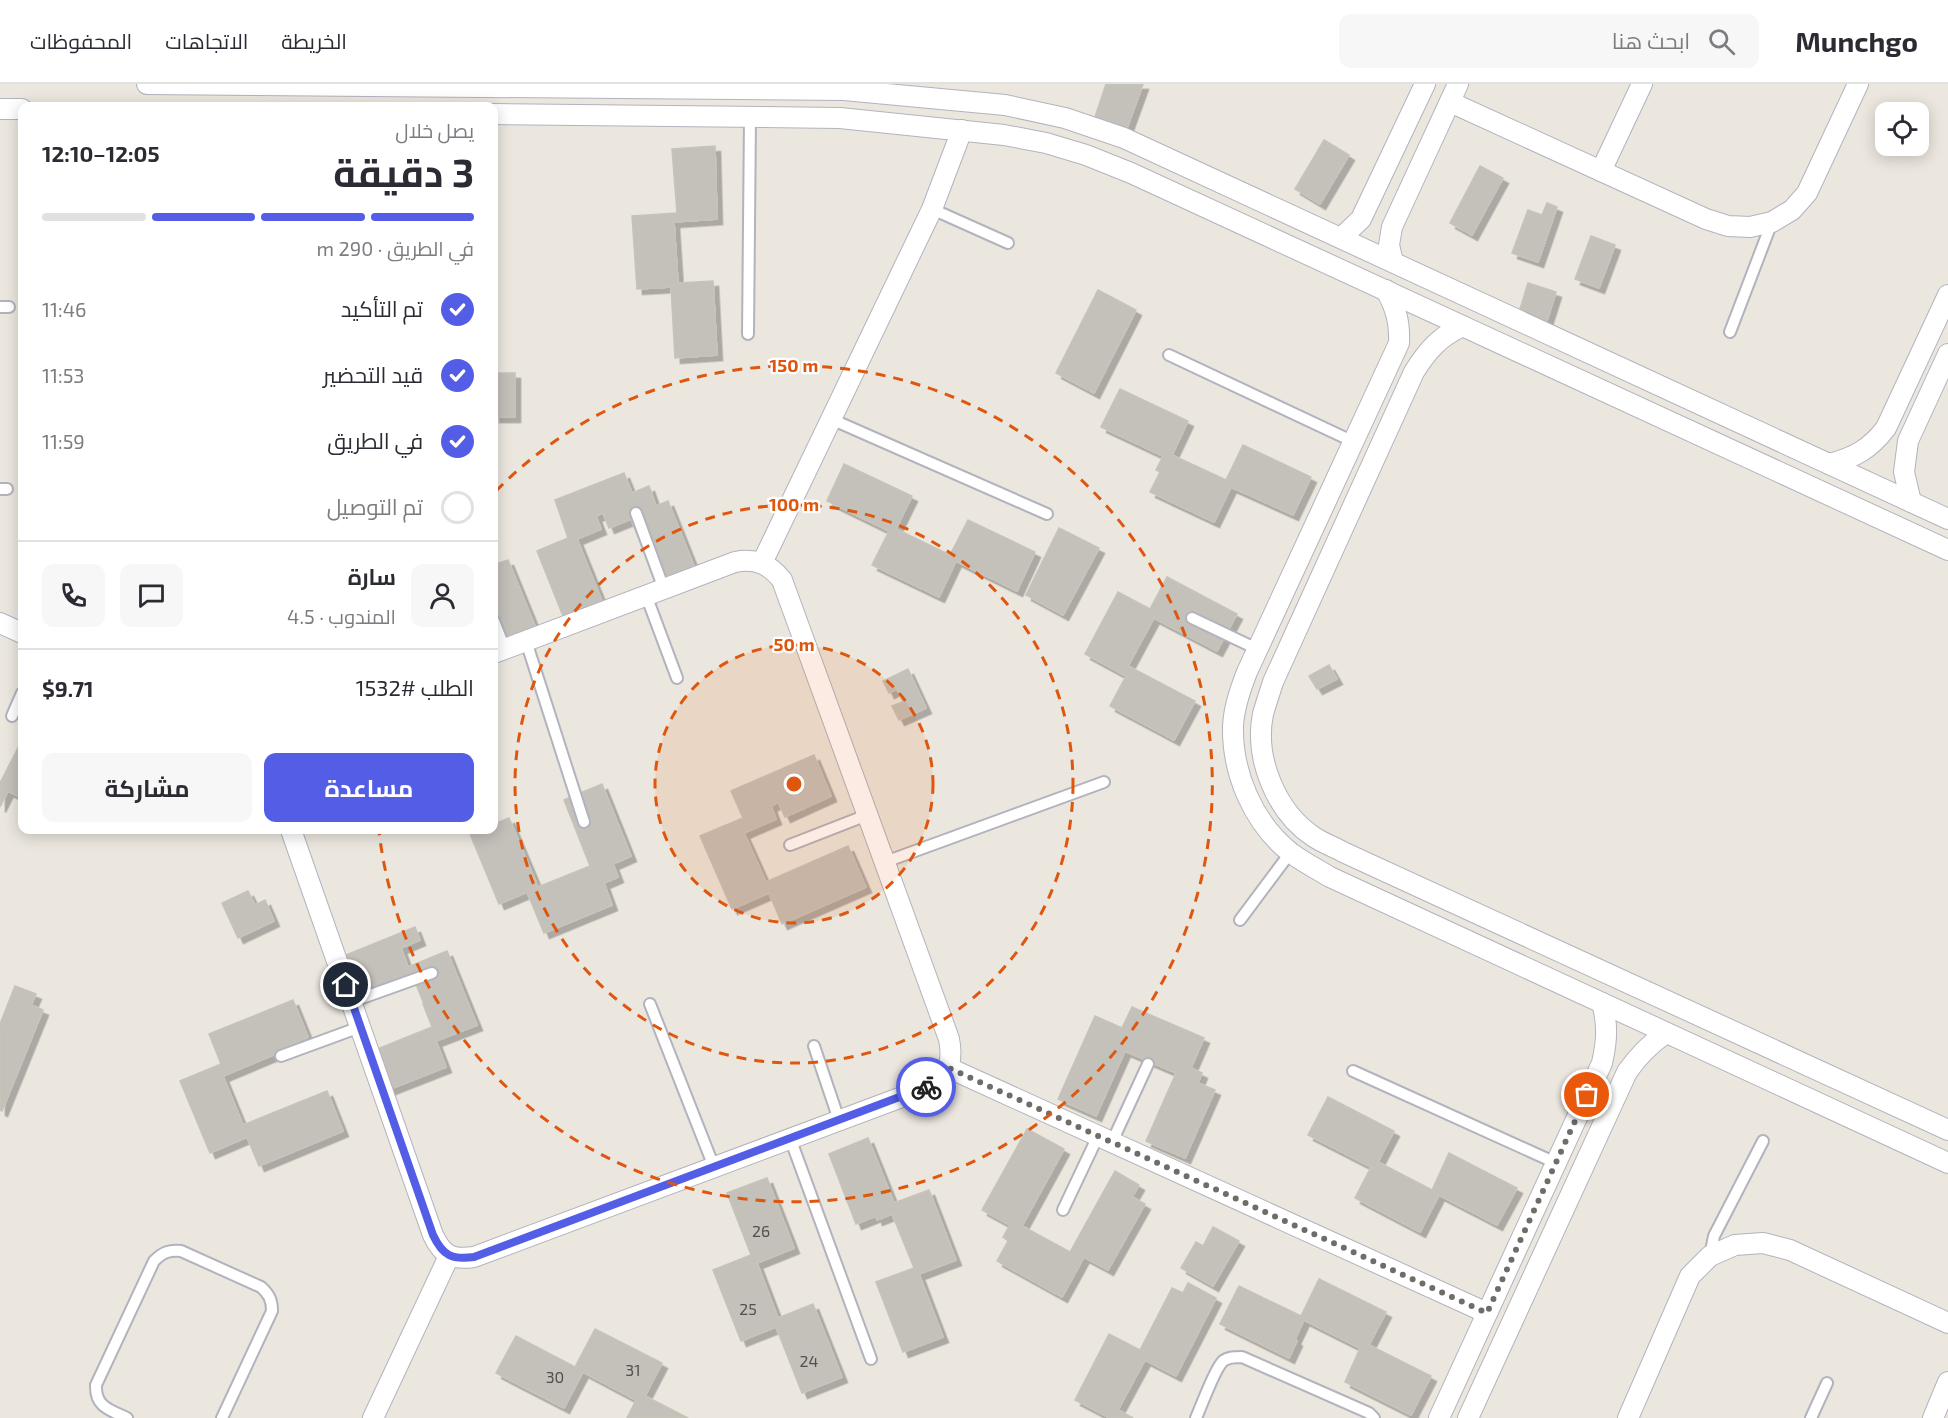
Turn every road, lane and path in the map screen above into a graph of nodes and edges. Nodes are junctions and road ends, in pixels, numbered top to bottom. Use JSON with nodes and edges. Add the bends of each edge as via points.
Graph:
{"nodes":[{"id":1,"x":147,"y":84,"type":"edge"},
{"id":2,"x":1458,"y":84,"type":"edge"},
{"id":3,"x":1642,"y":84,"type":"edge"},
{"id":4,"x":1858,"y":84,"type":"edge"},
{"id":5,"x":571,"y":86,"type":"edge"},
{"id":6,"x":637,"y":86,"type":"edge"},
{"id":7,"x":1420,"y":86,"type":"edge"},
{"id":8,"x":1450,"y":102,"type":"junction"},
{"id":9,"x":0,"y":109,"type":"edge"},
{"id":10,"x":18,"y":109,"type":"edge"},
{"id":11,"x":498,"y":114,"type":"edge"},
{"id":12,"x":750,"y":117,"type":"junction"},
{"id":13,"x":962,"y":130,"type":"junction"},
{"id":14,"x":1601,"y":171,"type":"junction"},
{"id":15,"x":932,"y":209,"type":"junction"},
{"id":16,"x":1772,"y":222,"type":"junction"},
{"id":17,"x":1341,"y":238,"type":"junction"},
{"id":18,"x":1008,"y":243,"type":"dead end"},
{"id":19,"x":1393,"y":262,"type":"junction"},
{"id":20,"x":1386,"y":291,"type":"junction"},
{"id":21,"x":1948,"y":295,"type":"edge"},
{"id":22,"x":1463,"y":326,"type":"junction"},
{"id":23,"x":1730,"y":332,"type":"dead end"},
{"id":24,"x":748,"y":334,"type":"dead end"},
{"id":25,"x":1948,"y":354,"type":"edge"},
{"id":26,"x":1169,"y":355,"type":"dead end"},
{"id":27,"x":1374,"y":399,"type":"junction"},
{"id":28,"x":1397,"y":408,"type":"junction"},
{"id":29,"x":831,"y":419,"type":"junction"},
{"id":30,"x":1354,"y":442,"type":"junction"},
{"id":31,"x":1829,"y":464,"type":"junction"},
{"id":32,"x":1911,"y":502,"type":"junction"},
{"id":33,"x":636,"y":513,"type":"dead end"},
{"id":34,"x":1047,"y":514,"type":"dead end"},
{"id":35,"x":1948,"y":519,"type":"edge"},
{"id":36,"x":1948,"y":550,"type":"edge"},
{"id":37,"x":762,"y":563,"type":"junction"},
{"id":38,"x":655,"y":592,"type":"junction"},
{"id":39,"x":1192,"y":618,"type":"dead end"},
{"id":40,"x":0,"y":623,"type":"edge"},
{"id":41,"x":18,"y":631,"type":"edge"},
{"id":42,"x":526,"y":641,"type":"junction"},
{"id":43,"x":1257,"y":649,"type":"junction"},
{"id":44,"x":499,"y":651,"type":"edge"},
{"id":45,"x":677,"y":678,"type":"dead end"},
{"id":46,"x":18,"y":702,"type":"edge"},
{"id":47,"x":12,"y":716,"type":"dead end"},
{"id":48,"x":1104,"y":782,"type":"dead end"},
{"id":49,"x":867,"y":815,"type":"junction"},
{"id":50,"x":584,"y":822,"type":"dead end"},
{"id":51,"x":292,"y":834,"type":"edge"},
{"id":52,"x":790,"y":844,"type":"dead end"},
{"id":53,"x":1290,"y":853,"type":"junction"},
{"id":54,"x":885,"y":862,"type":"junction"},
{"id":55,"x":1240,"y":920,"type":"dead end"},
{"id":56,"x":432,"y":973,"type":"dead end"},
{"id":57,"x":1661,"y":999,"type":"junction"},
{"id":58,"x":351,"y":1002,"type":"junction"},
{"id":59,"x":1602,"y":1003,"type":"junction"},
{"id":60,"x":650,"y":1004,"type":"dead end"},
{"id":61,"x":360,"y":1027,"type":"junction"},
{"id":62,"x":1658,"y":1029,"type":"junction"},
{"id":63,"x":814,"y":1046,"type":"dead end"},
{"id":64,"x":281,"y":1056,"type":"dead end"},
{"id":65,"x":1148,"y":1064,"type":"dead end"},
{"id":66,"x":949,"y":1068,"type":"junction"},
{"id":67,"x":1353,"y":1071,"type":"dead end"},
{"id":68,"x":1587,"y":1095,"type":"junction"},
{"id":69,"x":1611,"y":1106,"type":"junction"},
{"id":70,"x":839,"y":1120,"type":"junction"},
{"id":71,"x":1943,"y":1127,"type":"edge"},
{"id":72,"x":790,"y":1138,"type":"junction"},
{"id":73,"x":1105,"y":1139,"type":"junction"},
{"id":74,"x":1763,"y":1141,"type":"dead end"},
{"id":75,"x":1926,"y":1153,"type":"junction"},
{"id":76,"x":1556,"y":1163,"type":"junction"},
{"id":77,"x":1948,"y":1163,"type":"edge"},
{"id":78,"x":714,"y":1167,"type":"junction"},
{"id":79,"x":1063,"y":1210,"type":"dead end"},
{"id":80,"x":449,"y":1256,"type":"junction"},
{"id":81,"x":1710,"y":1256,"type":"junction"},
{"id":82,"x":1487,"y":1313,"type":"junction"},
{"id":83,"x":1948,"y":1323,"type":"edge"},
{"id":84,"x":871,"y":1359,"type":"dead end"},
{"id":85,"x":1948,"y":1382,"type":"edge"},
{"id":86,"x":1827,"y":1383,"type":"dead end"},
{"id":87,"x":127,"y":1418,"type":"edge"},
{"id":88,"x":222,"y":1418,"type":"edge"},
{"id":89,"x":373,"y":1418,"type":"edge"},
{"id":90,"x":1196,"y":1418,"type":"edge"},
{"id":91,"x":1374,"y":1418,"type":"edge"},
{"id":92,"x":1439,"y":1418,"type":"edge"},
{"id":93,"x":1468,"y":1418,"type":"edge"},
{"id":94,"x":1628,"y":1418,"type":"edge"},
{"id":95,"x":1811,"y":1418,"type":"edge"},
{"id":96,"x":1933,"y":1418,"type":"edge"}],
"edges":[{"from":1,"to":5,"type":"street"},
{"from":2,"to":8,"type":"street"},
{"from":3,"to":14,"type":"street"},
{"from":4,"to":16,"type":"street","via":[[1807,193],[1792,210]]},
{"from":5,"to":6,"type":"street"},
{"from":6,"to":17,"type":"street","via":[[844,90],[1005,105],[1065,118],[1124,138]]},
{"from":7,"to":17,"type":"street","via":[[1361,219]]},
{"from":8,"to":14,"type":"street"},
{"from":8,"to":19,"type":"street","via":[[1392,228],[1389,245]]},
{"from":9,"to":10,"type":"street"},
{"from":11,"to":12,"type":"street"},
{"from":12,"to":13,"type":"street","via":[[840,118]]},
{"from":12,"to":24,"type":"lane"},
{"from":13,"to":15,"type":"street"},
{"from":13,"to":20,"type":"street","via":[[1035,141],[1131,172]]},
{"from":14,"to":16,"type":"street","via":[[1728,226]]},
{"from":15,"to":18,"type":"lane"},
{"from":15,"to":29,"type":"street"},
{"from":16,"to":23,"type":"lane"},
{"from":17,"to":19,"type":"street"},
{"from":19,"to":31,"type":"street"},
{"from":20,"to":22,"type":"street"},
{"from":20,"to":27,"type":"street","via":[[1396,310],[1399,343]]},
{"from":21,"to":31,"type":"street","via":[[1886,428],[1861,453]]},
{"from":22,"to":28,"type":"street","via":[[1435,343],[1423,357]]},
{"from":22,"to":36,"type":"street"},
{"from":25,"to":32,"type":"street","via":[[1908,441],[1904,472]]},
{"from":26,"to":30,"type":"lane"},
{"from":27,"to":28,"type":"street"},
{"from":27,"to":30,"type":"street"},
{"from":28,"to":57,"type":"street","via":[[1273,682],[1263,715],[1262,749],[1270,783],[1288,812],[1313,836]]},
{"from":29,"to":34,"type":"lane"},
{"from":29,"to":37,"type":"street"},
{"from":30,"to":43,"type":"street"},
{"from":31,"to":32,"type":"street"},
{"from":32,"to":35,"type":"street"},
{"from":33,"to":38,"type":"lane"},
{"from":37,"to":38,"type":"street","via":[[735,562]]},
{"from":37,"to":49,"type":"street","via":[[782,580]]},
{"from":38,"to":42,"type":"street"},
{"from":38,"to":45,"type":"lane"},
{"from":39,"to":43,"type":"lane"},
{"from":40,"to":41,"type":"street"},
{"from":42,"to":44,"type":"street"},
{"from":42,"to":50,"type":"lane"},
{"from":43,"to":53,"type":"street","via":[[1237,698],[1233,726],[1235,762],[1245,792],[1265,827]]},
{"from":46,"to":47,"type":"lane"},
{"from":48,"to":54,"type":"lane"},
{"from":49,"to":52,"type":"lane"},
{"from":49,"to":54,"type":"street"},
{"from":51,"to":58,"type":"street"},
{"from":53,"to":55,"type":"lane"},
{"from":53,"to":59,"type":"street","via":[[1330,877]]},
{"from":54,"to":66,"type":"street","via":[[949,1039]]},
{"from":56,"to":58,"type":"lane"},
{"from":57,"to":62,"type":"street"},
{"from":57,"to":71,"type":"street"},
{"from":58,"to":61,"type":"street"},
{"from":59,"to":62,"type":"street"},
{"from":59,"to":68,"type":"street","via":[[1607,1042]]},
{"from":60,"to":78,"type":"lane"},
{"from":61,"to":64,"type":"lane"},
{"from":61,"to":80,"type":"street","via":[[433,1235]]},
{"from":62,"to":69,"type":"street","via":[[1651,1044],[1627,1072]]},
{"from":62,"to":75,"type":"street"},
{"from":63,"to":70,"type":"lane"},
{"from":65,"to":73,"type":"lane"},
{"from":66,"to":70,"type":"street","via":[[931,1085]]},
{"from":66,"to":73,"type":"street"},
{"from":67,"to":76,"type":"lane"},
{"from":68,"to":69,"type":"street"},
{"from":68,"to":76,"type":"street"},
{"from":69,"to":93,"type":"street"},
{"from":70,"to":72,"type":"street"},
{"from":71,"to":75,"type":"street"},
{"from":72,"to":78,"type":"street"},
{"from":72,"to":84,"type":"lane"},
{"from":73,"to":79,"type":"lane"},
{"from":73,"to":82,"type":"street"},
{"from":74,"to":81,"type":"lane","via":[[1714,1236]]},
{"from":75,"to":77,"type":"street"},
{"from":76,"to":82,"type":"street"},
{"from":78,"to":80,"type":"street","via":[[474,1257]]},
{"from":80,"to":89,"type":"street"},
{"from":81,"to":83,"type":"street","via":[[1735,1245],[1763,1243],[1781,1248]]},
{"from":81,"to":94,"type":"street","via":[[1690,1276]]},
{"from":82,"to":92,"type":"street"},
{"from":85,"to":96,"type":"street"},
{"from":86,"to":95,"type":"lane"},
{"from":87,"to":88,"type":"lane","via":[[100,1403],[96,1385],[154,1260],[171,1250],[261,1287],[272,1302],[272,1311]]},
{"from":90,"to":91,"type":"lane","via":[[1224,1361],[1242,1357]]}]}
